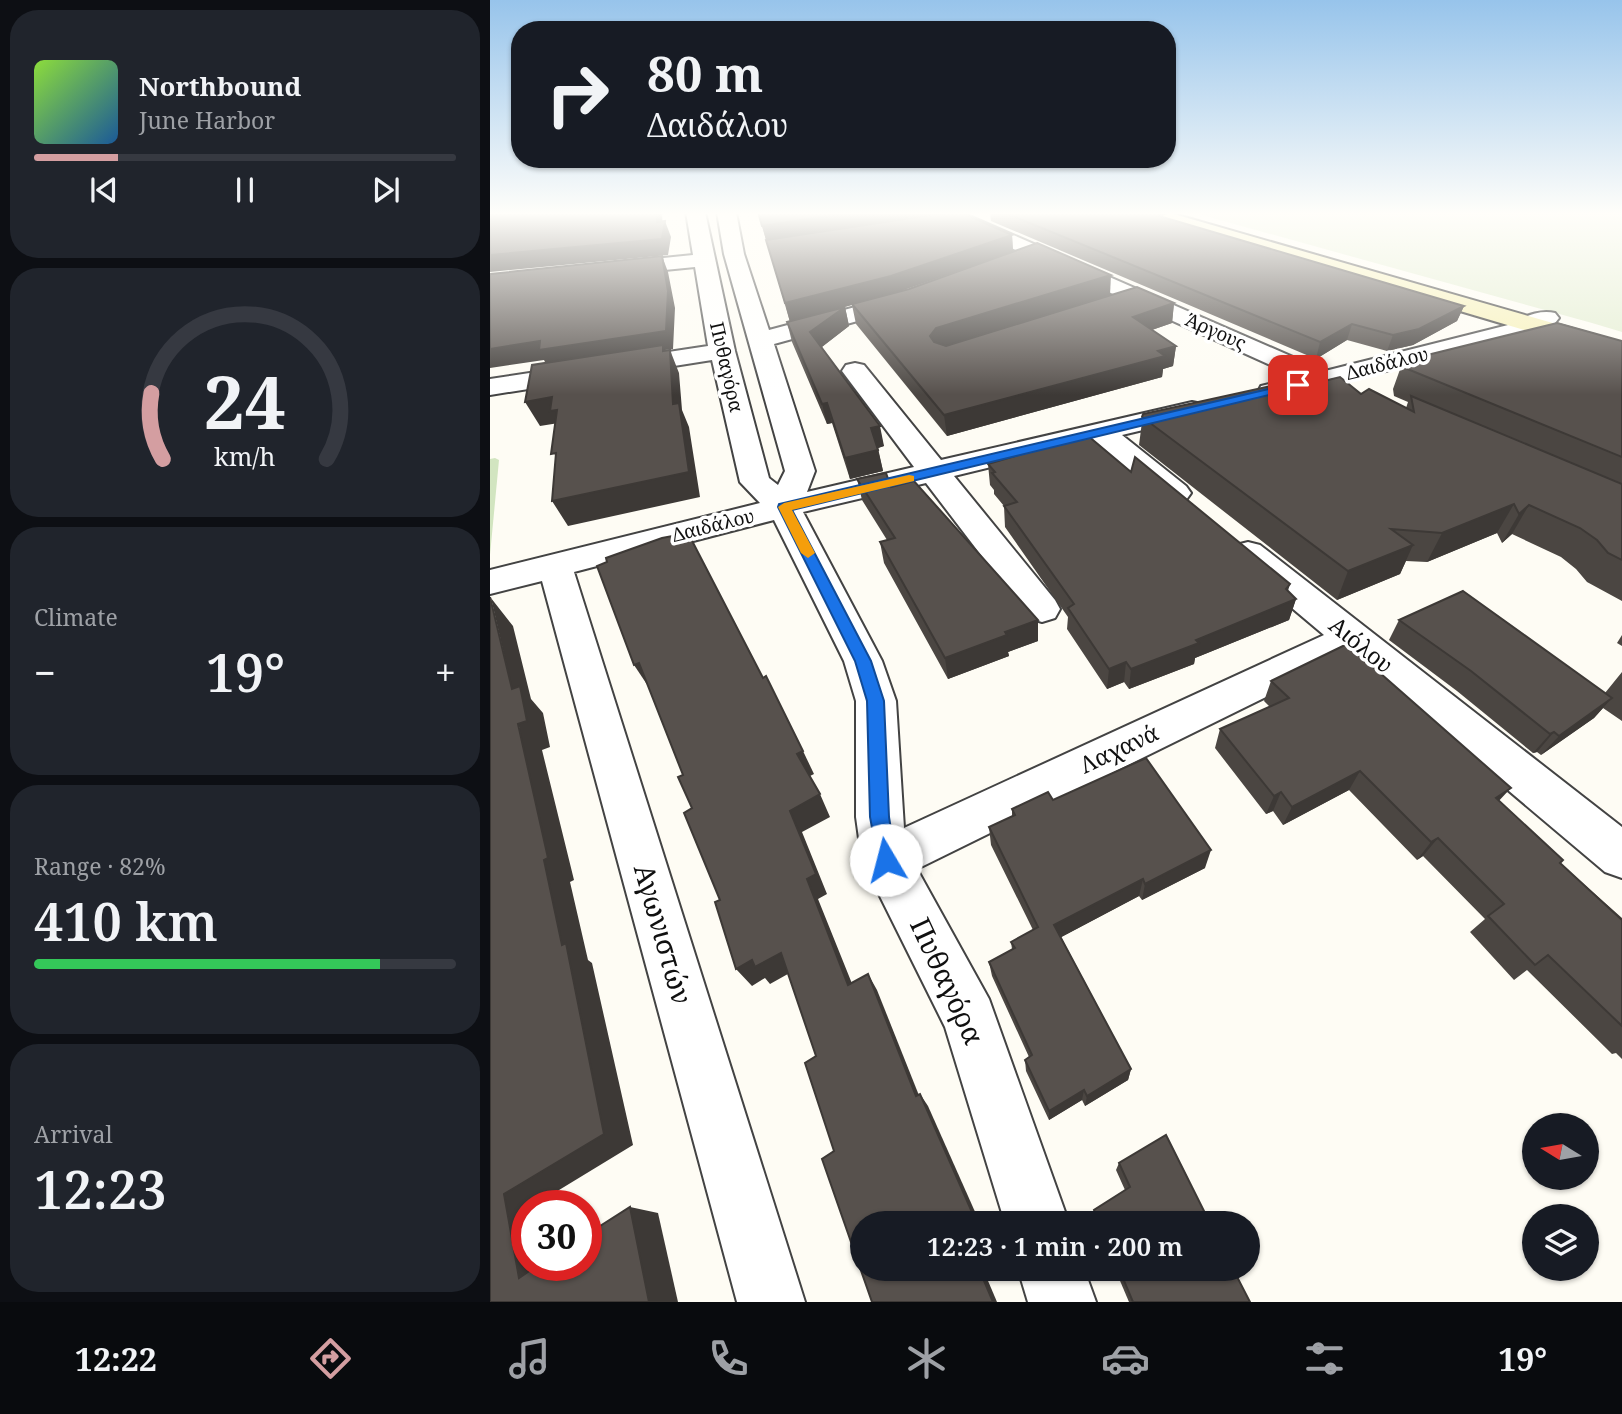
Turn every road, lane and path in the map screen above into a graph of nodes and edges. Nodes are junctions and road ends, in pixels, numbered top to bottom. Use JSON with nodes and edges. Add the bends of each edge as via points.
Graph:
{"nodes":[{"id":1,"x":706,"y":273,"type":"edge"},
{"id":2,"x":748,"y":273,"type":"edge"},
{"id":3,"x":1085,"y":273,"type":"edge"},
{"id":4,"x":1365,"y":273,"type":"edge"},
{"id":5,"x":1376,"y":273,"type":"edge"},
{"id":6,"x":924,"y":294,"type":"edge"},
{"id":7,"x":1138,"y":296,"type":"junction"},
{"id":8,"x":1100,"y":308,"type":"edge"},
{"id":9,"x":1538,"y":321,"type":"junction"},
{"id":10,"x":1622,"y":339,"type":"edge"},
{"id":11,"x":761,"y":340,"type":"junction"},
{"id":12,"x":722,"y":351,"type":"junction"},
{"id":13,"x":1622,"y":351,"type":"edge"},
{"id":14,"x":855,"y":371,"type":"dead end"},
{"id":15,"x":1322,"y":379,"type":"junction"},
{"id":16,"x":490,"y":387,"type":"edge"},
{"id":17,"x":1361,"y":396,"type":"edge"},
{"id":18,"x":1100,"y":432,"type":"junction"},
{"id":19,"x":934,"y":473,"type":"junction"},
{"id":20,"x":784,"y":507,"type":"junction"},
{"id":21,"x":555,"y":566,"type":"junction"},
{"id":22,"x":490,"y":582,"type":"edge"},
{"id":23,"x":1042,"y":608,"type":"dead end"},
{"id":24,"x":1353,"y":638,"type":"junction"},
{"id":25,"x":1622,"y":856,"type":"edge"},
{"id":26,"x":886,"y":860,"type":"junction"},
{"id":27,"x":1033,"y":1211,"type":"edge"},
{"id":28,"x":1055,"y":1281,"type":"edge"},
{"id":29,"x":771,"y":1302,"type":"edge"},
{"id":30,"x":1062,"y":1302,"type":"edge"}],
"edges":[{"from":1,"to":12,"type":"street","name":"Πυθαγόρα"},
{"from":2,"to":11,"type":"street","name":"Πυθαγόρα"},
{"from":3,"to":7,"type":"street","name":"Άργους"},
{"from":4,"to":9,"type":"main road"},
{"from":5,"to":9,"type":"main road"},
{"from":6,"to":11,"type":"street"},
{"from":7,"to":8,"type":"street"},
{"from":7,"to":15,"type":"street","name":"Άργους"},
{"from":9,"to":10,"type":"main road"},
{"from":9,"to":13,"type":"main road"},
{"from":9,"to":15,"type":"street","name":"Δαιδάλου"},
{"from":11,"to":20,"type":"street","name":"Πυθαγόρα","via":[[800,471]]},
{"from":12,"to":16,"type":"street"},
{"from":12,"to":20,"type":"street","name":"Πυθαγόρα","via":[[755,482]]},
{"from":14,"to":19,"type":"street"},
{"from":15,"to":17,"type":"street","name":"Άργους"},
{"from":15,"to":18,"type":"street","name":"Δαιδάλου"},
{"from":18,"to":19,"type":"street","name":"Δαιδάλου"},
{"from":18,"to":24,"type":"street","name":"Αιόλου"},
{"from":19,"to":20,"type":"street","name":"Δαιδάλου"},
{"from":19,"to":23,"type":"street"},
{"from":20,"to":21,"type":"street","name":"Δαιδάλου"},
{"from":20,"to":26,"type":"street","name":"Πυθαγόρα","via":[[863,661],[876,701]]},
{"from":21,"to":22,"type":"street","name":"Δαιδάλου"},
{"from":21,"to":29,"type":"street","name":"Αγωνιστών"},
{"from":24,"to":25,"type":"street","name":"Αιόλου"},
{"from":24,"to":26,"type":"street","name":"Λαχανά"},
{"from":26,"to":27,"type":"street","name":"Πυθαγόρα","via":[[970,1018]]},
{"from":28,"to":30,"type":"street"}]}
